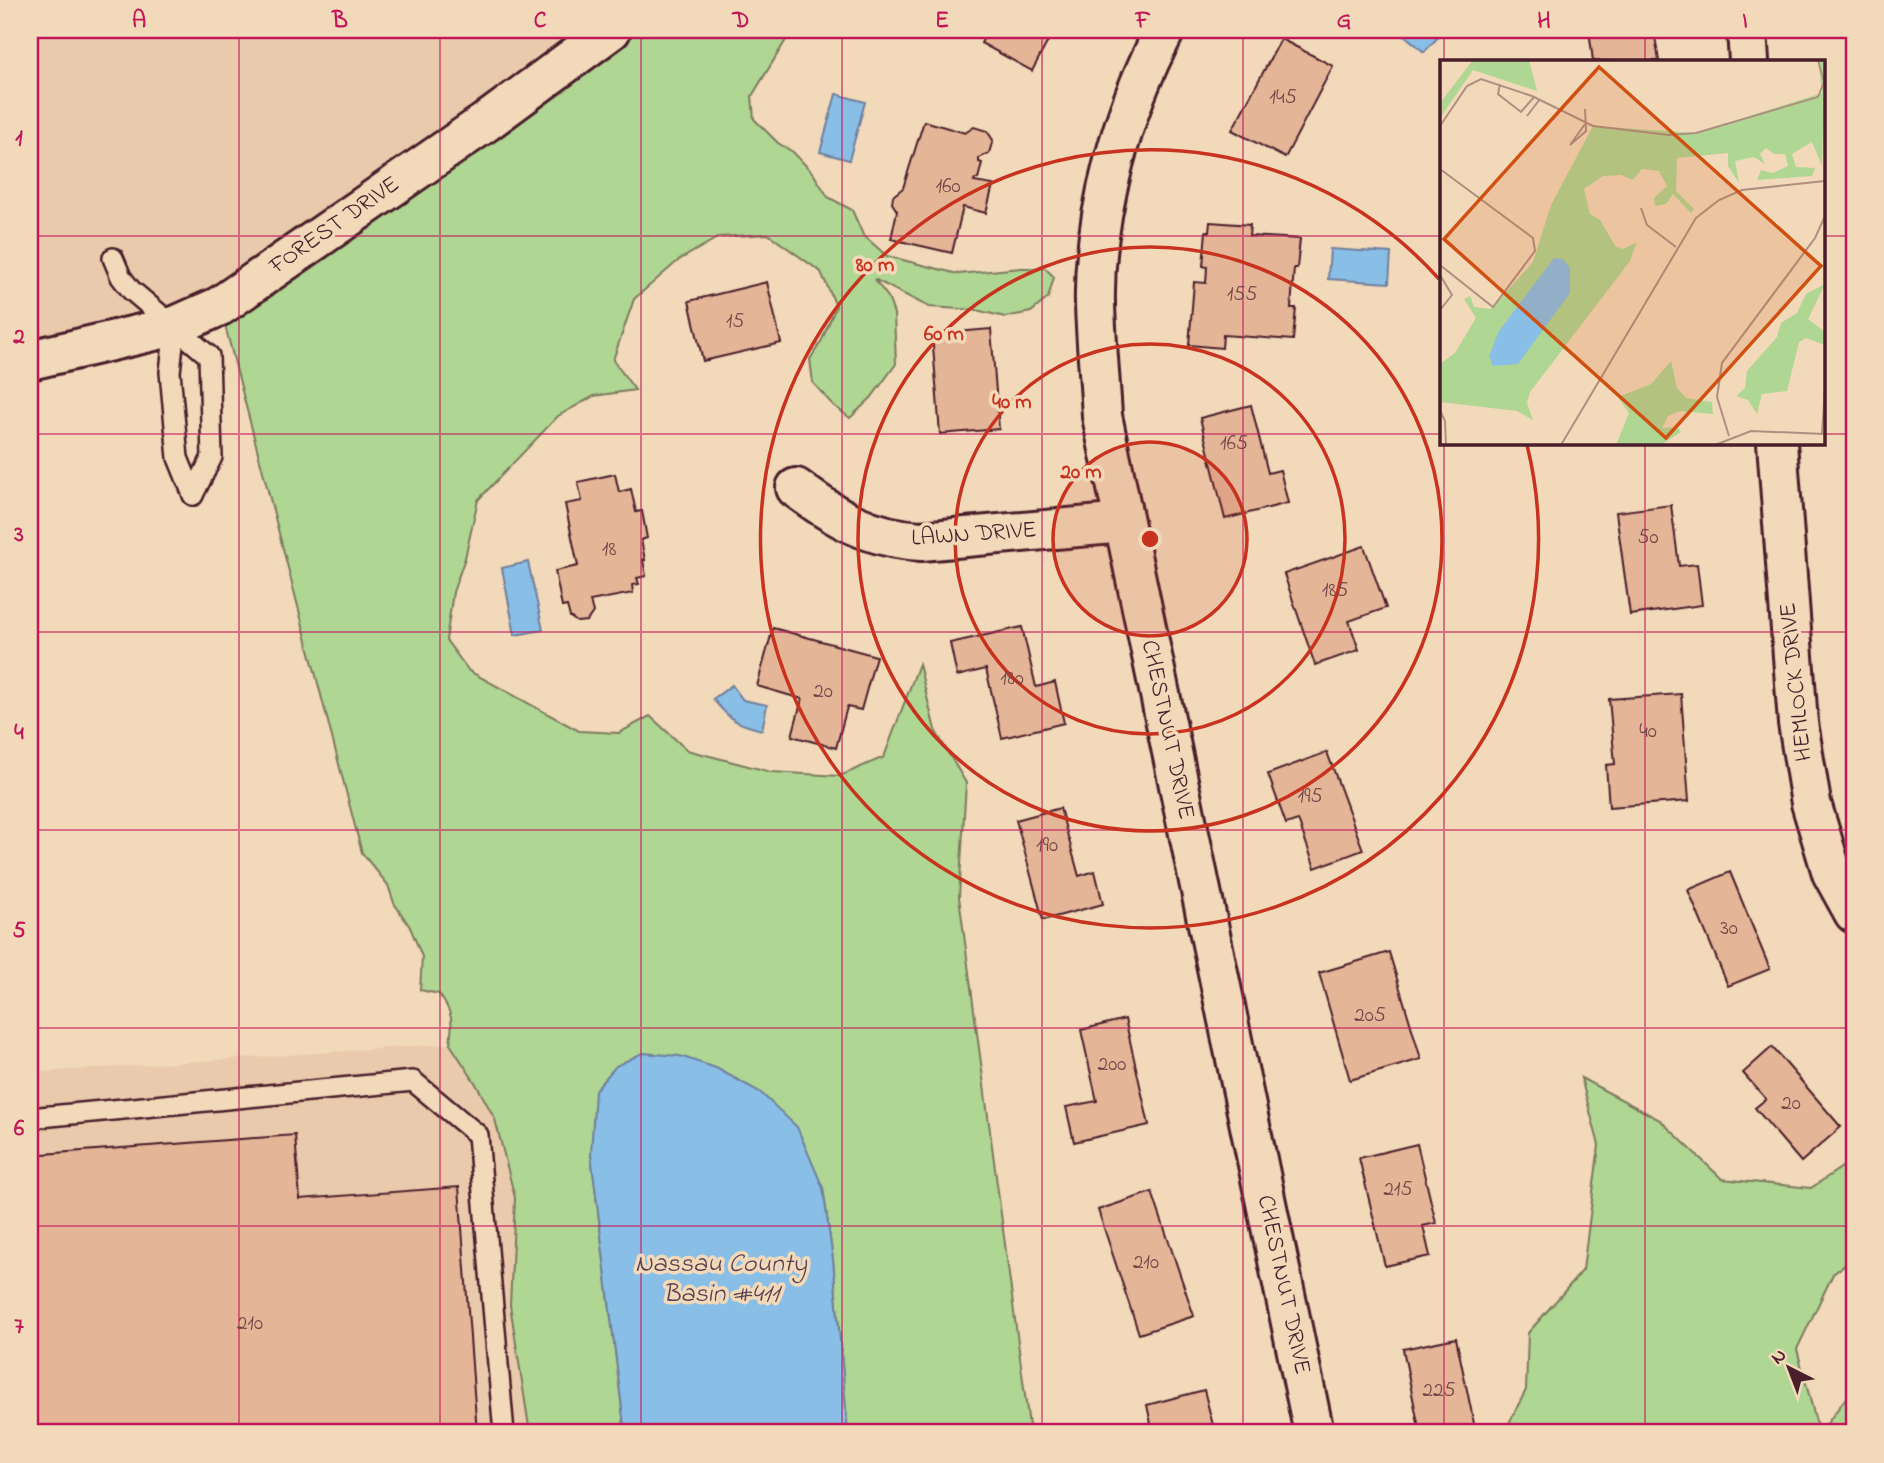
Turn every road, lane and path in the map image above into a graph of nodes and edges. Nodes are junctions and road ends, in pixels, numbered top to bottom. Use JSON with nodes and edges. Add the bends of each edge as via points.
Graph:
{"nodes":[{"id":1,"x":611,"y":30,"type":"edge"},
{"id":2,"x":1165,"y":30,"type":"edge"},
{"id":3,"x":1747,"y":30,"type":"edge"},
{"id":4,"x":1749,"y":60,"type":"edge"},
{"id":5,"x":113,"y":258,"type":"dead end"},
{"id":6,"x":175,"y":326,"type":"junction"},
{"id":7,"x":30,"y":360,"type":"edge"},
{"id":8,"x":1777,"y":444,"type":"edge"},
{"id":9,"x":796,"y":488,"type":"dead end"},
{"id":10,"x":1124,"y":523,"type":"junction"},
{"id":11,"x":1854,"y":913,"type":"edge"},
{"id":12,"x":30,"y":1118,"type":"edge"},
{"id":13,"x":504,"y":1433,"type":"edge"},
{"id":14,"x":1314,"y":1433,"type":"edge"}],
"edges":[{"from":1,"to":6,"type":"street","name":"FOREST DRIVE","via":[[220,306]]},
{"from":2,"to":10,"type":"street","name":"CHESTNUT DRIVE","via":[[1125,121],[1100,236],[1095,302],[1102,416]]},
{"from":3,"to":4,"type":"street"},
{"from":5,"to":6,"type":"lane","via":[[127,286]]},
{"from":6,"to":6,"type":"lane","via":[[170,372],[178,458],[193,495],[212,457],[209,356]]},
{"from":6,"to":7,"type":"street","name":"FOREST DRIVE"},
{"from":8,"to":11,"type":"street","name":"HEMLOCK DRIVE","via":[[1798,723],[1811,803],[1832,873]]},
{"from":9,"to":10,"type":"street","name":"LAWN DRIVE","via":[[829,513],[895,539],[921,541]]},
{"from":10,"to":14,"type":"street","name":"CHESTNUT DRIVE"},
{"from":12,"to":13,"type":"lane","via":[[413,1081],[478,1135]]}]}
